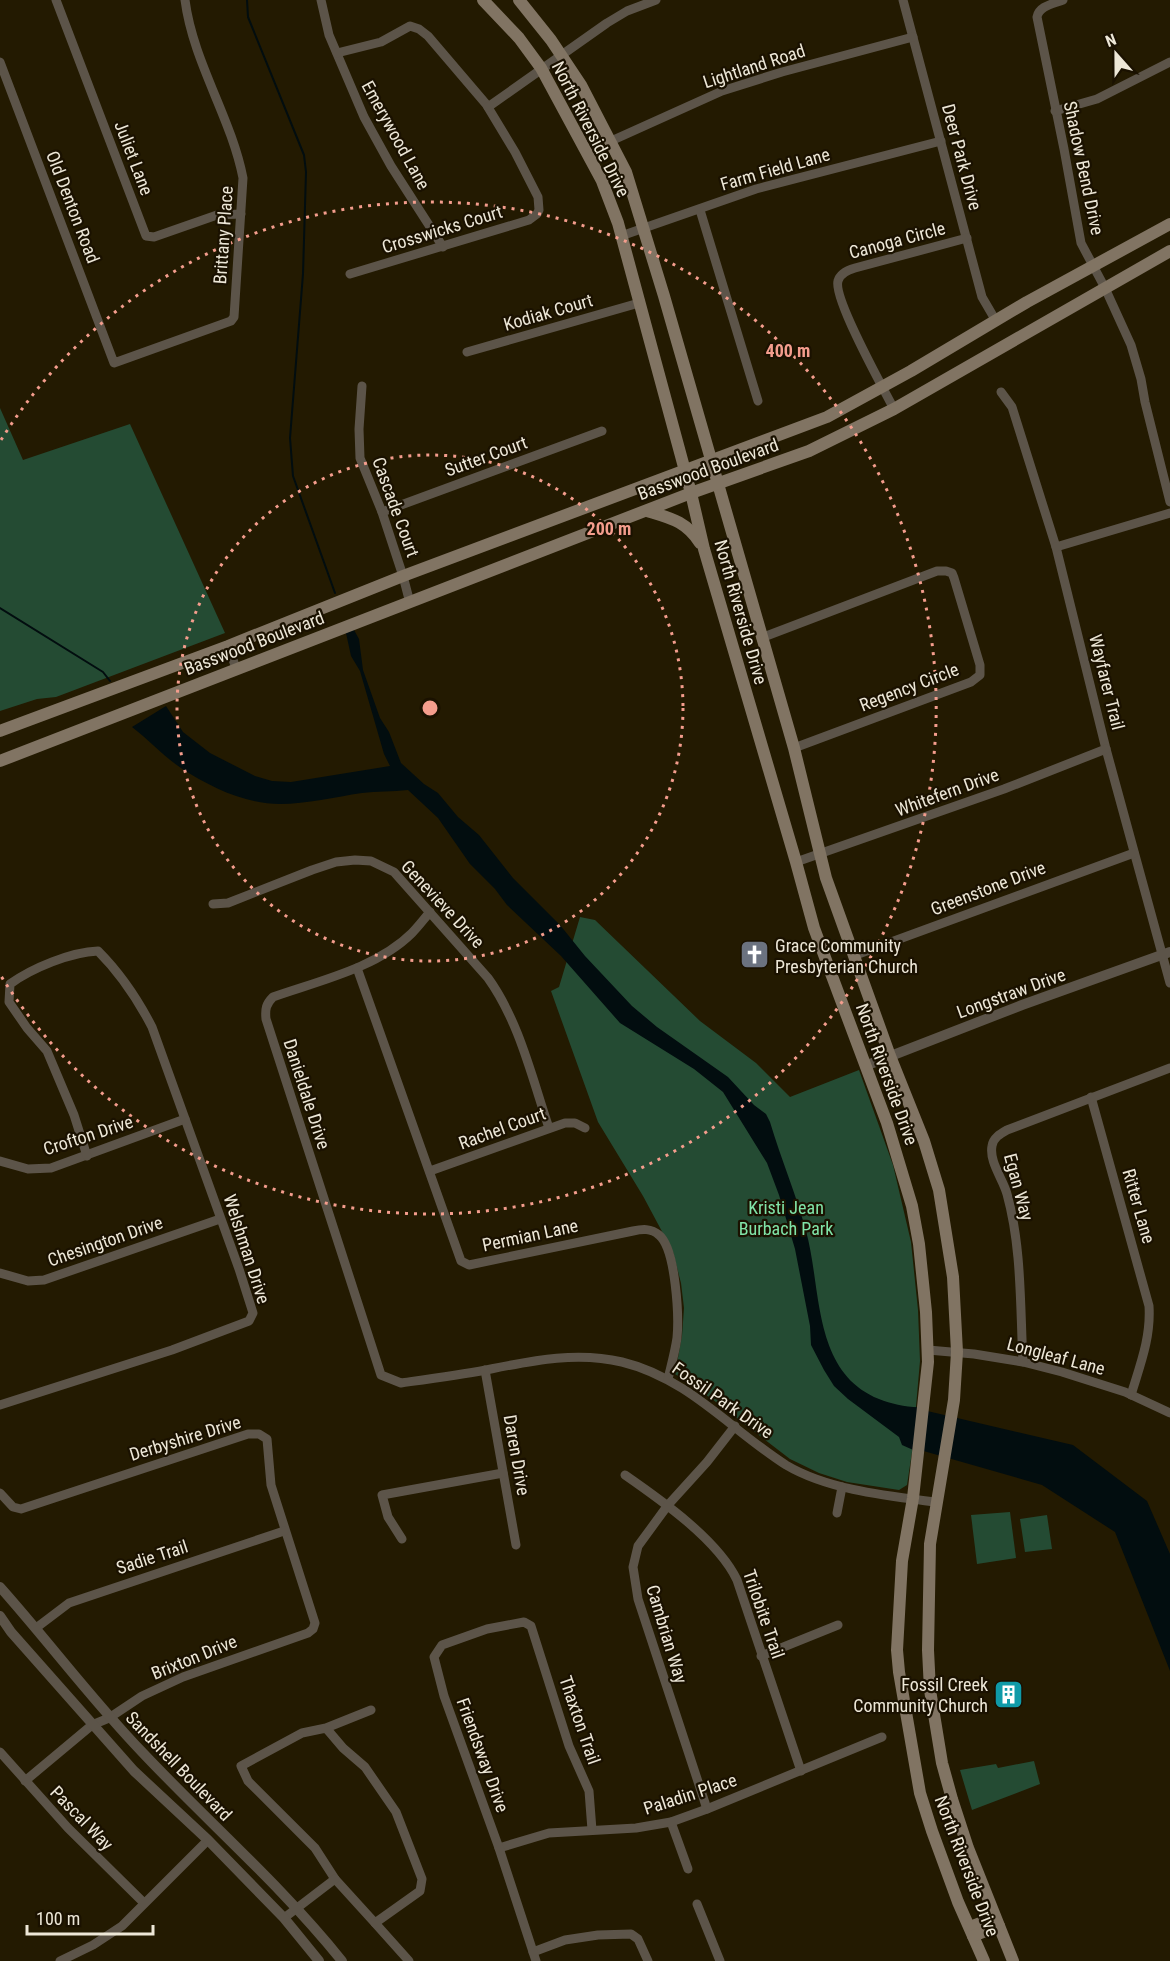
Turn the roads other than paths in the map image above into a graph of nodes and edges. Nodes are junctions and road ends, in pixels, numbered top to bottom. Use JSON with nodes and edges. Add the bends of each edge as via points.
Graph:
{"nodes":[{"id":1,"x":56,"y":0,"type":"edge"},
{"id":2,"x":186,"y":0,"type":"edge"},
{"id":3,"x":321,"y":0,"type":"edge"},
{"id":4,"x":483,"y":0,"type":"edge"},
{"id":5,"x":519,"y":0,"type":"edge"},
{"id":6,"x":656,"y":0,"type":"edge"},
{"id":7,"x":903,"y":0,"type":"edge"},
{"id":8,"x":1063,"y":0,"type":"edge"},
{"id":9,"x":913,"y":37,"type":"junction"},
{"id":10,"x":337,"y":53,"type":"junction"},
{"id":11,"x":561,"y":54,"type":"junction"},
{"id":12,"x":0,"y":62,"type":"edge"},
{"id":13,"x":1170,"y":62,"type":"edge"},
{"id":14,"x":541,"y":68,"type":"junction"},
{"id":15,"x":488,"y":107,"type":"junction"},
{"id":16,"x":1055,"y":111,"type":"junction"},
{"id":17,"x":611,"y":141,"type":"junction"},
{"id":18,"x":940,"y":141,"type":"junction"},
{"id":19,"x":700,"y":210,"type":"junction"},
{"id":20,"x":241,"y":214,"type":"junction"},
{"id":21,"x":1170,"y":224,"type":"edge"},
{"id":22,"x":644,"y":228,"type":"junction"},
{"id":23,"x":621,"y":236,"type":"junction"},
{"id":24,"x":967,"y":238,"type":"junction"},
{"id":25,"x":443,"y":247,"type":"junction"},
{"id":26,"x":1170,"y":251,"type":"edge"},
{"id":27,"x":1094,"y":266,"type":"junction"},
{"id":28,"x":350,"y":273,"type":"dead end"},
{"id":29,"x":1105,"y":288,"type":"junction"},
{"id":30,"x":639,"y":303,"type":"junction"},
{"id":31,"x":996,"y":321,"type":"junction"},
{"id":32,"x":466,"y":352,"type":"dead end"},
{"id":33,"x":114,"y":363,"type":"joint"},
{"id":34,"x":362,"y":386,"type":"dead end"},
{"id":35,"x":882,"y":386,"type":"junction"},
{"id":36,"x":1001,"y":392,"type":"dead end"},
{"id":37,"x":758,"y":401,"type":"dead end"},
{"id":38,"x":894,"y":409,"type":"junction"},
{"id":39,"x":602,"y":431,"type":"dead end"},
{"id":40,"x":710,"y":461,"type":"junction"},
{"id":41,"x":685,"y":471,"type":"junction"},
{"id":42,"x":717,"y":483,"type":"junction"},
{"id":43,"x":691,"y":493,"type":"junction"},
{"id":44,"x":1170,"y":502,"type":"edge"},
{"id":45,"x":646,"y":511,"type":"junction"},
{"id":46,"x":382,"y":512,"type":"junction"},
{"id":47,"x":1170,"y":513,"type":"edge"},
{"id":48,"x":1056,"y":546,"type":"junction"},
{"id":49,"x":704,"y":549,"type":"junction"},
{"id":50,"x":404,"y":576,"type":"junction"},
{"id":51,"x":410,"y":603,"type":"junction"},
{"id":52,"x":761,"y":638,"type":"junction"},
{"id":53,"x":228,"y":646,"type":"junction"},
{"id":54,"x":236,"y":668,"type":"junction"},
{"id":55,"x":0,"y":731,"type":"edge"},
{"id":56,"x":794,"y":748,"type":"junction"},
{"id":57,"x":1106,"y":749,"type":"junction"},
{"id":58,"x":0,"y":761,"type":"edge"},
{"id":59,"x":1134,"y":853,"type":"junction"},
{"id":60,"x":820,"y":854,"type":"junction"},
{"id":61,"x":796,"y":862,"type":"junction"},
{"id":62,"x":213,"y":904,"type":"dead end"},
{"id":63,"x":430,"y":912,"type":"junction"},
{"id":64,"x":1166,"y":954,"type":"edge"},
{"id":65,"x":853,"y":956,"type":"junction"},
{"id":66,"x":357,"y":968,"type":"junction"},
{"id":67,"x":1170,"y":983,"type":"edge"},
{"id":68,"x":890,"y":1056,"type":"junction"},
{"id":69,"x":865,"y":1066,"type":"junction"},
{"id":70,"x":1170,"y":1068,"type":"edge"},
{"id":71,"x":1091,"y":1098,"type":"junction"},
{"id":72,"x":185,"y":1119,"type":"junction"},
{"id":73,"x":549,"y":1128,"type":"junction"},
{"id":74,"x":585,"y":1128,"type":"dead end"},
{"id":75,"x":87,"y":1156,"type":"junction"},
{"id":76,"x":0,"y":1161,"type":"edge"},
{"id":77,"x":430,"y":1171,"type":"junction"},
{"id":78,"x":220,"y":1219,"type":"junction"},
{"id":79,"x":0,"y":1273,"type":"edge"},
{"id":80,"x":928,"y":1350,"type":"junction"},
{"id":81,"x":957,"y":1352,"type":"junction"},
{"id":82,"x":1023,"y":1362,"type":"junction"},
{"id":83,"x":485,"y":1370,"type":"junction"},
{"id":84,"x":381,"y":1375,"type":"joint"},
{"id":85,"x":668,"y":1379,"type":"junction"},
{"id":86,"x":1131,"y":1395,"type":"junction"},
{"id":87,"x":0,"y":1405,"type":"edge"},
{"id":88,"x":1170,"y":1413,"type":"edge"},
{"id":89,"x":735,"y":1426,"type":"junction"},
{"id":90,"x":503,"y":1473,"type":"junction"},
{"id":91,"x":625,"y":1475,"type":"dead end"},
{"id":92,"x":842,"y":1488,"type":"junction"},
{"id":93,"x":0,"y":1493,"type":"edge"},
{"id":94,"x":913,"y":1498,"type":"junction"},
{"id":95,"x":936,"y":1502,"type":"junction"},
{"id":96,"x":668,"y":1505,"type":"junction"},
{"id":97,"x":837,"y":1513,"type":"dead end"},
{"id":98,"x":284,"y":1531,"type":"junction"},
{"id":99,"x":402,"y":1539,"type":"dead end"},
{"id":100,"x":516,"y":1545,"type":"dead end"},
{"id":101,"x":0,"y":1587,"type":"edge"},
{"id":102,"x":0,"y":1616,"type":"edge"},
{"id":103,"x":527,"y":1624,"type":"joint"},
{"id":104,"x":838,"y":1625,"type":"dead end"},
{"id":105,"x":36,"y":1628,"type":"junction"},
{"id":106,"x":313,"y":1629,"type":"joint"},
{"id":107,"x":761,"y":1656,"type":"junction"},
{"id":108,"x":371,"y":1710,"type":"dead end"},
{"id":109,"x":109,"y":1718,"type":"junction"},
{"id":110,"x":92,"y":1725,"type":"junction"},
{"id":111,"x":326,"y":1728,"type":"junction"},
{"id":112,"x":882,"y":1737,"type":"dead end"},
{"id":113,"x":0,"y":1752,"type":"edge"},
{"id":114,"x":801,"y":1771,"type":"junction"},
{"id":115,"x":25,"y":1781,"type":"junction"},
{"id":116,"x":707,"y":1809,"type":"junction"},
{"id":117,"x":671,"y":1822,"type":"junction"},
{"id":118,"x":592,"y":1830,"type":"junction"},
{"id":119,"x":207,"y":1840,"type":"junction"},
{"id":120,"x":499,"y":1848,"type":"junction"},
{"id":121,"x":688,"y":1869,"type":"dead end"},
{"id":122,"x":335,"y":1879,"type":"junction"},
{"id":123,"x":144,"y":1903,"type":"junction"},
{"id":124,"x":697,"y":1904,"type":"dead end"},
{"id":125,"x":297,"y":1909,"type":"junction"},
{"id":126,"x":284,"y":1918,"type":"junction"},
{"id":127,"x":997,"y":1922,"type":"junction"},
{"id":128,"x":375,"y":1923,"type":"junction"},
{"id":129,"x":971,"y":1932,"type":"junction"},
{"id":130,"x":535,"y":1957,"type":"edge"},
{"id":131,"x":60,"y":1961,"type":"edge"},
{"id":132,"x":319,"y":1961,"type":"edge"},
{"id":133,"x":342,"y":1961,"type":"edge"},
{"id":134,"x":409,"y":1961,"type":"edge"},
{"id":135,"x":648,"y":1961,"type":"edge"},
{"id":136,"x":720,"y":1961,"type":"edge"},
{"id":137,"x":984,"y":1961,"type":"edge"},
{"id":138,"x":1013,"y":1961,"type":"edge"}],
"edges":[{"from":1,"to":20,"type":"street","name":"Juliet Lane","via":[[146,236],[154,237],[217,215]]},
{"from":2,"to":20,"type":"street","name":"Brittany Place","via":[[194,37],[241,167]]},
{"from":3,"to":10,"type":"street","name":"Emerywood Lane"},
{"from":4,"to":14,"type":"main road","name":"North Riverside Drive"},
{"from":5,"to":11,"type":"main road","name":"North Riverside Drive"},
{"from":6,"to":11,"type":"street","via":[[627,11]]},
{"from":7,"to":9,"type":"street","name":"Deer Park Drive"},
{"from":8,"to":16,"type":"street","name":"Shadow Bend Drive","via":[[1042,8],[1037,17]]},
{"from":9,"to":17,"type":"street","name":"Lightland Road","via":[[722,91]]},
{"from":9,"to":18,"type":"street","name":"Deer Park Drive"},
{"from":10,"to":15,"type":"street","via":[[381,42],[410,26],[419,29]]},
{"from":10,"to":25,"type":"street","name":"Emerywood Lane","via":[[369,127]]},
{"from":11,"to":14,"type":"street"},
{"from":11,"to":17,"type":"main road","name":"North Riverside Drive"},
{"from":12,"to":33,"type":"street","name":"Old Denton Road"},
{"from":13,"to":16,"type":"street","via":[[1097,99]]},
{"from":14,"to":15,"type":"street"},
{"from":14,"to":23,"type":"main road","name":"North Riverside Drive","via":[[602,181]]},
{"from":15,"to":25,"type":"street","name":"Crosswicks Court","via":[[538,197],[539,210],[529,220]]},
{"from":16,"to":27,"type":"street","name":"Shadow Bend Drive","via":[[1081,243]]},
{"from":17,"to":22,"type":"main road","name":"North Riverside Drive","via":[[626,172]]},
{"from":18,"to":19,"type":"street","name":"Farm Field Lane","via":[[756,189]]},
{"from":18,"to":24,"type":"street","name":"Deer Park Drive"},
{"from":19,"to":22,"type":"street","name":"Farm Field Lane"},
{"from":19,"to":37,"type":"street"},
{"from":20,"to":33,"type":"street","name":"Brittany Place","via":[[233,319]]},
{"from":21,"to":27,"type":"main road","name":"Basswood Boulevard"},
{"from":22,"to":23,"type":"street","name":"Farm Field Lane"},
{"from":22,"to":40,"type":"main road","name":"North Riverside Drive"},
{"from":23,"to":30,"type":"main road","name":"North Riverside Drive"},
{"from":24,"to":31,"type":"street","name":"Deer Park Drive","via":[[982,297]]},
{"from":24,"to":35,"type":"street","name":"Canoga Circle","via":[[846,270],[838,279],[849,321]]},
{"from":25,"to":28,"type":"street","name":"Crosswicks Court"},
{"from":26,"to":29,"type":"main road","name":"Basswood Boulevard"},
{"from":27,"to":29,"type":"street","name":"Shadow Bend Drive"},
{"from":27,"to":31,"type":"main road","name":"Basswood Boulevard"},
{"from":29,"to":38,"type":"main road","name":"Basswood Boulevard"},
{"from":29,"to":44,"type":"street","name":"Shadow Bend Drive","via":[[1131,345]]},
{"from":30,"to":32,"type":"street","name":"Kodiak Court"},
{"from":30,"to":41,"type":"main road","name":"North Riverside Drive"},
{"from":31,"to":35,"type":"main road","name":"Basswood Boulevard"},
{"from":34,"to":46,"type":"street","name":"Cascade Court","via":[[360,458]]},
{"from":35,"to":38,"type":"street","name":"Canoga Circle"},
{"from":35,"to":40,"type":"main road","name":"Basswood Boulevard","via":[[827,417]]},
{"from":36,"to":48,"type":"street","name":"Wayfarer Trail","via":[[1012,407]]},
{"from":38,"to":42,"type":"main road","name":"Basswood Boulevard","via":[[809,451]]},
{"from":39,"to":46,"type":"street","name":"Sutter Court"},
{"from":40,"to":41,"type":"main road","name":"Basswood Boulevard"},
{"from":40,"to":42,"type":"main road","name":"North Riverside Drive"},
{"from":41,"to":43,"type":"main road","name":"North Riverside Drive"},
{"from":41,"to":50,"type":"main road","name":"Basswood Boulevard"},
{"from":42,"to":43,"type":"main road","name":"Basswood Boulevard"},
{"from":42,"to":52,"type":"main road","name":"North Riverside Drive"},
{"from":43,"to":45,"type":"main road","name":"Basswood Boulevard"},
{"from":43,"to":49,"type":"main road","name":"North Riverside Drive"},
{"from":45,"to":49,"type":"main road","via":[[683,523]]},
{"from":45,"to":51,"type":"main road","name":"Basswood Boulevard"},
{"from":46,"to":50,"type":"street","name":"Cascade Court"},
{"from":47,"to":48,"type":"street"},
{"from":48,"to":57,"type":"street","name":"Wayfarer Trail"},
{"from":49,"to":61,"type":"main road","name":"North Riverside Drive"},
{"from":50,"to":51,"type":"street","name":"Cascade Court"},
{"from":50,"to":53,"type":"main road","name":"Basswood Boulevard"},
{"from":51,"to":54,"type":"main road","name":"Basswood Boulevard"},
{"from":52,"to":56,"type":"main road","name":"North Riverside Drive"},
{"from":52,"to":56,"type":"street","name":"Regency Circle","via":[[941,570],[952,573],[974,643],[981,675],[971,682]]},
{"from":53,"to":54,"type":"street"},
{"from":53,"to":55,"type":"main road","name":"Basswood Boulevard"},
{"from":54,"to":58,"type":"main road","name":"Basswood Boulevard"},
{"from":56,"to":60,"type":"main road","name":"North Riverside Drive"},
{"from":57,"to":59,"type":"street","name":"Wayfarer Trail"},
{"from":57,"to":60,"type":"street","name":"Whitefern Drive"},
{"from":59,"to":64,"type":"street","name":"Wayfarer Trail"},
{"from":59,"to":65,"type":"street","name":"Greenstone Drive"},
{"from":60,"to":61,"type":"street","name":"Whitefern Drive"},
{"from":60,"to":65,"type":"main road","name":"North Riverside Drive"},
{"from":61,"to":69,"type":"main road","name":"North Riverside Drive","via":[[814,928]]},
{"from":62,"to":63,"type":"street","name":"Genevieve Drive","via":[[228,903],[336,862],[355,860],[371,861],[394,872]]},
{"from":63,"to":66,"type":"street","name":"Danieldale Drive","via":[[394,948]]},
{"from":63,"to":73,"type":"street","name":"Genevieve Drive","via":[[505,1003]]},
{"from":64,"to":67,"type":"street","name":"Wayfarer Trail"},
{"from":64,"to":68,"type":"street","name":"Longstraw Drive"},
{"from":65,"to":68,"type":"main road","name":"North Riverside Drive"},
{"from":66,"to":77,"type":"street","name":"Permian Lane"},
{"from":66,"to":84,"type":"street","name":"Danieldale Drive","via":[[273,997],[265,1009]]},
{"from":68,"to":69,"type":"street","name":"Longstraw Drive"},
{"from":68,"to":81,"type":"main road","name":"North Riverside Drive","via":[[939,1190],[953,1277]]},
{"from":69,"to":80,"type":"main road","name":"North Riverside Drive","via":[[912,1206]]},
{"from":70,"to":71,"type":"street","name":"Egan Way"},
{"from":71,"to":82,"type":"street","name":"Egan Way","via":[[1007,1130],[992,1145],[1008,1197],[1016,1248]]},
{"from":71,"to":86,"type":"street","name":"Ritter Lane","via":[[1149,1306],[1146,1346]]},
{"from":72,"to":75,"type":"street","name":"Crofton Drive"},
{"from":72,"to":75,"type":"street","name":"Welshman Drive","via":[[136,997],[98,951],[82,951],[20,977],[10,984],[9,1002],[47,1051]]},
{"from":72,"to":78,"type":"street","name":"Welshman Drive"},
{"from":73,"to":74,"type":"street","name":"Rachel Court","via":[[570,1122]]},
{"from":73,"to":77,"type":"street","name":"Rachel Court"},
{"from":75,"to":76,"type":"street","name":"Crofton Drive","via":[[51,1168],[28,1169]]},
{"from":77,"to":85,"type":"street","name":"Permian Lane","via":[[461,1261],[466,1265],[633,1230],[649,1230],[661,1236],[673,1271],[677,1309],[677,1339]]},
{"from":78,"to":79,"type":"street","name":"Chesington Drive","via":[[45,1280],[28,1281]]},
{"from":78,"to":87,"type":"street","name":"Welshman Drive","via":[[253,1313],[249,1322]]},
{"from":80,"to":81,"type":"street","name":"Longleaf Lane"},
{"from":80,"to":94,"type":"main road","name":"North Riverside Drive"},
{"from":81,"to":82,"type":"street","name":"Longleaf Lane"},
{"from":81,"to":95,"type":"main road","name":"North Riverside Drive","via":[[954,1400]]},
{"from":82,"to":86,"type":"street","name":"Longleaf Lane"},
{"from":83,"to":84,"type":"street","name":"Fossil Park Drive","via":[[401,1383]]},
{"from":83,"to":85,"type":"street","name":"Fossil Park Drive","via":[[529,1361],[590,1357],[628,1364]]},
{"from":83,"to":90,"type":"street","name":"Daren Drive"},
{"from":85,"to":89,"type":"street","name":"Fossil Park Drive"},
{"from":86,"to":88,"type":"street","name":"Longleaf Lane"},
{"from":89,"to":92,"type":"street","name":"Fossil Park Drive","via":[[787,1465]]},
{"from":89,"to":96,"type":"street","name":"Cambrian Way"},
{"from":90,"to":99,"type":"street","via":[[382,1495],[388,1517]]},
{"from":90,"to":100,"type":"street","name":"Daren Drive"},
{"from":91,"to":96,"type":"street","name":"Trilobite Trail"},
{"from":92,"to":94,"type":"street","name":"Fossil Park Drive"},
{"from":92,"to":97,"type":"street"},
{"from":93,"to":98,"type":"street","name":"Derbyshire Drive","via":[[13,1507],[21,1509],[186,1453],[259,1434],[267,1439],[271,1485]]},
{"from":94,"to":95,"type":"street","name":"Fossil Park Drive"},
{"from":94,"to":129,"type":"main road","name":"North Riverside Drive","via":[[903,1561],[899,1672],[920,1793]]},
{"from":95,"to":127,"type":"main road","name":"North Riverside Drive","via":[[928,1593],[931,1700],[952,1799]]},
{"from":96,"to":107,"type":"street","name":"Trilobite Trail","via":[[730,1565]]},
{"from":96,"to":116,"type":"street","name":"Cambrian Way","via":[[638,1546],[633,1581]]},
{"from":98,"to":105,"type":"street","name":"Sadie Trail","via":[[69,1603]]},
{"from":98,"to":106,"type":"street","name":"Derbyshire Drive","via":[[315,1623]]},
{"from":101,"to":105,"type":"street","name":"Sandshell Boulevard"},
{"from":102,"to":110,"type":"street","name":"Sandshell Boulevard"},
{"from":103,"to":118,"type":"street","name":"Thaxton Trail","via":[[531,1626],[569,1746],[589,1791]]},
{"from":103,"to":120,"type":"street","name":"Friendsway Drive","via":[[487,1629],[442,1645],[434,1657],[444,1696]]},
{"from":104,"to":107,"type":"street"},
{"from":105,"to":109,"type":"street","name":"Sandshell Boulevard"},
{"from":106,"to":109,"type":"street","name":"Brixton Drive","via":[[183,1677],[142,1696]]},
{"from":107,"to":114,"type":"street","name":"Trilobite Trail"},
{"from":108,"to":111,"type":"street"},
{"from":109,"to":110,"type":"street","name":"Brixton Drive"},
{"from":109,"to":125,"type":"street","name":"Sandshell Boulevard"},
{"from":110,"to":115,"type":"street","name":"Brixton Drive"},
{"from":110,"to":119,"type":"street","name":"Sandshell Boulevard"},
{"from":111,"to":122,"type":"street","via":[[302,1733],[241,1766],[248,1781],[315,1848]]},
{"from":111,"to":128,"type":"street","via":[[365,1767],[396,1812],[422,1879],[420,1891]]},
{"from":112,"to":114,"type":"street","name":"Paladin Place"},
{"from":113,"to":115,"type":"street","name":"Pascal Way"},
{"from":114,"to":116,"type":"street","name":"Paladin Place"},
{"from":115,"to":123,"type":"street","name":"Pascal Way"},
{"from":116,"to":117,"type":"street","name":"Paladin Place"},
{"from":117,"to":118,"type":"street","name":"Paladin Place"},
{"from":117,"to":121,"type":"street"},
{"from":118,"to":120,"type":"street","name":"Paladin Place","via":[[549,1833]]},
{"from":119,"to":123,"type":"street"},
{"from":119,"to":126,"type":"street","name":"Sandshell Boulevard"},
{"from":120,"to":130,"type":"street","name":"Friendsway Drive"},
{"from":122,"to":125,"type":"street"},
{"from":122,"to":128,"type":"street"},
{"from":123,"to":131,"type":"street","via":[[122,1926]]},
{"from":124,"to":136,"type":"street"},
{"from":125,"to":126,"type":"street"},
{"from":125,"to":133,"type":"street","name":"Sandshell Boulevard"},
{"from":126,"to":132,"type":"street","name":"Sandshell Boulevard"},
{"from":127,"to":129,"type":"main road"},
{"from":127,"to":138,"type":"main road","name":"North Riverside Drive"},
{"from":128,"to":134,"type":"street"},
{"from":129,"to":137,"type":"main road","name":"North Riverside Drive"},
{"from":130,"to":135,"type":"street","via":[[565,1940],[631,1934],[638,1939]]}]}
